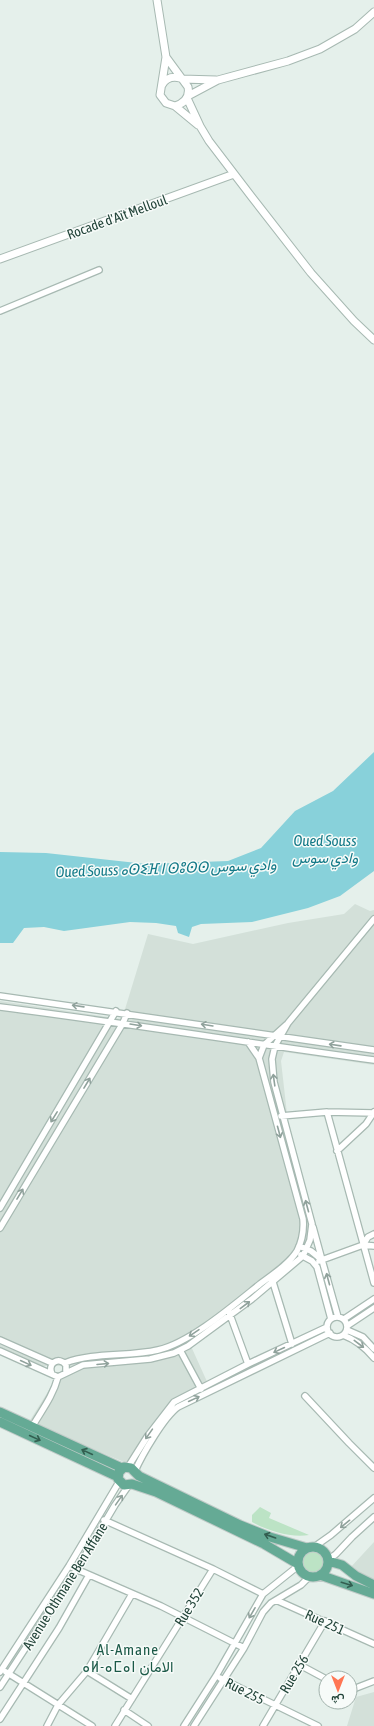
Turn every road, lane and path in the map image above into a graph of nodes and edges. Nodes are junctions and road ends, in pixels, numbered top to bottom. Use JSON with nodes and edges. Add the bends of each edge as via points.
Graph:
{"nodes":[{"id":1,"x":157,"y":0,"type":"edge"},
{"id":2,"x":374,"y":12,"type":"edge"},
{"id":3,"x":166,"y":57,"type":"junction"},
{"id":4,"x":181,"y":79,"type":"junction"},
{"id":5,"x":218,"y":80,"type":"junction"},
{"id":6,"x":162,"y":85,"type":"junction"},
{"id":7,"x":187,"y":97,"type":"junction"},
{"id":8,"x":175,"y":106,"type":"junction"},
{"id":9,"x":200,"y":126,"type":"junction"},
{"id":10,"x":234,"y":174,"type":"junction"},
{"id":11,"x":0,"y":259,"type":"edge"},
{"id":12,"x":100,"y":270,"type":"dead end"},
{"id":13,"x":0,"y":311,"type":"edge"},
{"id":14,"x":374,"y":340,"type":"edge"},
{"id":15,"x":374,"y":919,"type":"edge"},
{"id":16,"x":0,"y":996,"type":"edge"},
{"id":17,"x":0,"y":1007,"type":"edge"},
{"id":18,"x":116,"y":1011,"type":"junction"},
{"id":19,"x":127,"y":1013,"type":"junction"},
{"id":20,"x":110,"y":1021,"type":"junction"},
{"id":21,"x":123,"y":1023,"type":"junction"},
{"id":22,"x":288,"y":1024,"type":"junction"},
{"id":23,"x":273,"y":1036,"type":"junction"},
{"id":24,"x":280,"y":1037,"type":"junction"},
{"id":25,"x":248,"y":1042,"type":"junction"},
{"id":26,"x":264,"y":1045,"type":"junction"},
{"id":27,"x":275,"y":1046,"type":"junction"},
{"id":28,"x":374,"y":1050,"type":"edge"},
{"id":29,"x":259,"y":1058,"type":"junction"},
{"id":30,"x":374,"y":1060,"type":"edge"},
{"id":31,"x":326,"y":1112,"type":"junction"},
{"id":32,"x":374,"y":1113,"type":"edge"},
{"id":33,"x":282,"y":1115,"type":"junction"},
{"id":34,"x":276,"y":1117,"type":"junction"},
{"id":35,"x":337,"y":1151,"type":"junction"},
{"id":36,"x":3,"y":1202,"type":"junction"},
{"id":37,"x":12,"y":1207,"type":"junction"},
{"id":38,"x":0,"y":1209,"type":"edge"},
{"id":39,"x":9,"y":1213,"type":"junction"},
{"id":40,"x":312,"y":1224,"type":"junction"},
{"id":41,"x":0,"y":1228,"type":"edge"},
{"id":42,"x":374,"y":1234,"type":"edge"},
{"id":43,"x":363,"y":1245,"type":"junction"},
{"id":44,"x":299,"y":1246,"type":"junction"},
{"id":45,"x":374,"y":1246,"type":"edge"},
{"id":46,"x":307,"y":1250,"type":"junction"},
{"id":47,"x":296,"y":1252,"type":"junction"},
{"id":48,"x":303,"y":1256,"type":"junction"},
{"id":49,"x":322,"y":1260,"type":"junction"},
{"id":50,"x":314,"y":1263,"type":"junction"},
{"id":51,"x":270,"y":1276,"type":"junction"},
{"id":52,"x":273,"y":1282,"type":"junction"},
{"id":53,"x":374,"y":1283,"type":"edge"},
{"id":54,"x":374,"y":1299,"type":"edge"},
{"id":55,"x":374,"y":1308,"type":"edge"},
{"id":56,"x":228,"y":1309,"type":"junction"},
{"id":57,"x":231,"y":1315,"type":"junction"},
{"id":58,"x":338,"y":1316,"type":"junction"},
{"id":59,"x":331,"y":1319,"type":"junction"},
{"id":60,"x":344,"y":1319,"type":"junction"},
{"id":61,"x":327,"y":1327,"type":"junction"},
{"id":62,"x":346,"y":1330,"type":"junction"},
{"id":63,"x":330,"y":1333,"type":"junction"},
{"id":64,"x":0,"y":1340,"type":"edge"},
{"id":65,"x":292,"y":1344,"type":"junction"},
{"id":66,"x":374,"y":1349,"type":"edge"},
{"id":67,"x":180,"y":1350,"type":"junction"},
{"id":68,"x":0,"y":1351,"type":"edge"},
{"id":69,"x":374,"y":1358,"type":"edge"},
{"id":70,"x":52,"y":1363,"type":"junction"},
{"id":71,"x":65,"y":1363,"type":"junction"},
{"id":72,"x":248,"y":1364,"type":"junction"},
{"id":73,"x":66,"y":1373,"type":"junction"},
{"id":74,"x":55,"y":1376,"type":"junction"},
{"id":75,"x":200,"y":1389,"type":"junction"},
{"id":76,"x":306,"y":1396,"type":"dead end"},
{"id":77,"x":0,"y":1412,"type":"edge"},
{"id":78,"x":0,"y":1422,"type":"edge"},
{"id":79,"x":32,"y":1427,"type":"junction"},
{"id":80,"x":374,"y":1468,"type":"edge"},
{"id":81,"x":126,"y":1473,"type":"junction"},
{"id":82,"x":131,"y":1485,"type":"junction"},
{"id":83,"x":374,"y":1498,"type":"edge"},
{"id":84,"x":98,"y":1517,"type":"junction"},
{"id":85,"x":374,"y":1517,"type":"edge"},
{"id":86,"x":106,"y":1521,"type":"junction"},
{"id":87,"x":310,"y":1548,"type":"junction"},
{"id":88,"x":328,"y":1560,"type":"junction"},
{"id":89,"x":298,"y":1565,"type":"junction"},
{"id":90,"x":69,"y":1566,"type":"junction"},
{"id":91,"x":213,"y":1569,"type":"junction"},
{"id":92,"x":77,"y":1570,"type":"junction"},
{"id":93,"x":89,"y":1574,"type":"junction"},
{"id":94,"x":320,"y":1575,"type":"junction"},
{"id":95,"x":309,"y":1577,"type":"junction"},
{"id":96,"x":374,"y":1585,"type":"edge"},
{"id":97,"x":132,"y":1594,"type":"junction"},
{"id":98,"x":263,"y":1594,"type":"junction"},
{"id":99,"x":374,"y":1594,"type":"edge"},
{"id":100,"x":276,"y":1600,"type":"junction"},
{"id":101,"x":183,"y":1618,"type":"junction"},
{"id":102,"x":325,"y":1622,"type":"junction"},
{"id":103,"x":234,"y":1644,"type":"junction"},
{"id":104,"x":374,"y":1644,"type":"edge"},
{"id":105,"x":244,"y":1648,"type":"junction"},
{"id":106,"x":300,"y":1665,"type":"junction"},
{"id":107,"x":1,"y":1671,"type":"edge"},
{"id":108,"x":87,"y":1671,"type":"junction"},
{"id":109,"x":8,"y":1674,"type":"junction"},
{"id":110,"x":318,"y":1675,"type":"edge"},
{"id":111,"x":216,"y":1676,"type":"junction"},
{"id":112,"x":223,"y":1679,"type":"junction"},
{"id":113,"x":374,"y":1681,"type":"edge"},
{"id":114,"x":24,"y":1683,"type":"junction"},
{"id":115,"x":358,"y":1686,"type":"edge"},
{"id":116,"x":0,"y":1687,"type":"edge"},
{"id":117,"x":132,"y":1699,"type":"junction"},
{"id":118,"x":58,"y":1705,"type":"junction"},
{"id":119,"x":275,"y":1706,"type":"junction"},
{"id":120,"x":124,"y":1710,"type":"junction"},
{"id":121,"x":0,"y":1720,"type":"edge"},
{"id":122,"x":47,"y":1726,"type":"edge"},
{"id":123,"x":92,"y":1726,"type":"edge"},
{"id":124,"x":115,"y":1726,"type":"edge"},
{"id":125,"x":148,"y":1726,"type":"edge"},
{"id":126,"x":184,"y":1726,"type":"edge"},
{"id":127,"x":194,"y":1726,"type":"edge"},
{"id":128,"x":263,"y":1726,"type":"edge"},
{"id":129,"x":318,"y":1726,"type":"edge"}],
"edges":[{"from":1,"to":3,"type":"street"},
{"from":2,"to":5,"type":"street","via":[[355,29],[320,49]]},
{"from":3,"to":4,"type":"street"},
{"from":3,"to":6,"type":"street"},
{"from":4,"to":5,"type":"street"},
{"from":4,"to":6,"type":"street","via":[[168,79]]},
{"from":4,"to":7,"type":"street","via":[[188,87]]},
{"from":5,"to":7,"type":"street"},
{"from":6,"to":8,"type":"street","via":[[162,99]]},
{"from":7,"to":8,"type":"street","via":[[184,102]]},
{"from":7,"to":9,"type":"street"},
{"from":8,"to":9,"type":"street"},
{"from":9,"to":10,"type":"street"},
{"from":10,"to":11,"type":"street","name":"Rocade d'Aït Melloul"},
{"from":10,"to":14,"type":"street","via":[[311,273]]},
{"from":12,"to":13,"type":"street"},
{"from":15,"to":22,"type":"street"},
{"from":18,"to":16,"type":"street","one_way":true},
{"from":17,"to":20,"type":"street"},
{"from":18,"to":19,"type":"street"},
{"from":18,"to":20,"type":"street"},
{"from":19,"to":21,"type":"street"},
{"from":23,"to":19,"type":"street","one_way":true},
{"from":20,"to":21,"type":"street"},
{"from":20,"to":36,"type":"street","one_way":true},
{"from":21,"to":25,"type":"street","one_way":true},
{"from":37,"to":21,"type":"street","one_way":true},
{"from":22,"to":23,"type":"street"},
{"from":22,"to":24,"type":"street"},
{"from":23,"to":24,"type":"street"},
{"from":23,"to":26,"type":"street"},
{"from":24,"to":27,"type":"street"},
{"from":28,"to":24,"type":"street","one_way":true},
{"from":25,"to":26,"type":"street"},
{"from":25,"to":29,"type":"street"},
{"from":26,"to":27,"type":"street"},
{"from":26,"to":29,"type":"street"},
{"from":27,"to":30,"type":"street"},
{"from":33,"to":27,"type":"street","one_way":true,"via":[[274,1082],[272,1059]]},
{"from":29,"to":34,"type":"street"},
{"from":31,"to":32,"type":"street"},
{"from":31,"to":33,"type":"street"},
{"from":31,"to":35,"type":"street"},
{"from":32,"to":35,"type":"street"},
{"from":33,"to":34,"type":"street"},
{"from":40,"to":33,"type":"street","one_way":true},
{"from":34,"to":44,"type":"street","one_way":true,"via":[[303,1219],[304,1229]]},
{"from":35,"to":43,"type":"street"},
{"from":36,"to":37,"type":"street"},
{"from":36,"to":38,"type":"street"},
{"from":37,"to":39,"type":"street"},
{"from":38,"to":39,"type":"street"},
{"from":39,"to":41,"type":"street"},
{"from":40,"to":46,"type":"street"},
{"from":40,"to":49,"type":"street"},
{"from":42,"to":43,"type":"street","via":[[368,1237]]},
{"from":43,"to":45,"type":"street"},
{"from":43,"to":49,"type":"street"},
{"from":43,"to":53,"type":"street"},
{"from":44,"to":46,"type":"street"},
{"from":44,"to":47,"type":"street"},
{"from":46,"to":48,"type":"street"},
{"from":46,"to":49,"type":"street"},
{"from":47,"to":48,"type":"street"},
{"from":47,"to":51,"type":"street"},
{"from":48,"to":50,"type":"street"},
{"from":48,"to":52,"type":"street"},
{"from":49,"to":50,"type":"street"},
{"from":58,"to":49,"type":"street","one_way":true},
{"from":50,"to":59,"type":"street"},
{"from":51,"to":52,"type":"street"},
{"from":51,"to":56,"type":"street"},
{"from":57,"to":52,"type":"street","one_way":true},
{"from":52,"to":65,"type":"street"},
{"from":54,"to":60,"type":"street"},
{"from":55,"to":62,"type":"street"},
{"from":56,"to":57,"type":"street"},
{"from":56,"to":71,"type":"street","one_way":true,"via":[[187,1337],[159,1350],[76,1359]]},
{"from":57,"to":67,"type":"street"},
{"from":57,"to":72,"type":"street"},
{"from":58,"to":59,"type":"street"},
{"from":58,"to":60,"type":"street"},
{"from":59,"to":61,"type":"street"},
{"from":60,"to":62,"type":"street"},
{"from":61,"to":63,"type":"street"},
{"from":61,"to":65,"type":"street"},
{"from":62,"to":63,"type":"street","via":[[335,1336]]},
{"from":62,"to":66,"type":"street","via":[[363,1337]]},
{"from":62,"to":69,"type":"street","one_way":true},
{"from":81,"to":63,"type":"street","one_way":true,"via":[[141,1458],[172,1411]]},
{"from":64,"to":70,"type":"street"},
{"from":65,"to":72,"type":"street","one_way":true},
{"from":73,"to":67,"type":"street","one_way":true,"via":[[83,1365],[150,1360]]},
{"from":67,"to":75,"type":"street"},
{"from":68,"to":74,"type":"street","one_way":true},
{"from":70,"to":71,"type":"street","via":[[58,1360]]},
{"from":70,"to":74,"type":"street","via":[[50,1370]]},
{"from":71,"to":73,"type":"street"},
{"from":72,"to":75,"type":"street"},
{"from":73,"to":74,"type":"street"},
{"from":74,"to":79,"type":"street","via":[[55,1388]]},
{"from":75,"to":81,"type":"street","one_way":true,"via":[[171,1405]]},
{"from":76,"to":80,"type":"street"},
{"from":77,"to":79,"type":"main road"},
{"from":78,"to":81,"type":"main road","one_way":true},
{"from":81,"to":79,"type":"main road","one_way":true},
{"from":81,"to":82,"type":"main road","via":[[124,1485]]},
{"from":81,"to":82,"type":"main road","via":[[136,1479]]},
{"from":81,"to":84,"type":"street","name":"Avenue Othmane Ben Affane"},
{"from":87,"to":81,"type":"main road","one_way":true,"via":[[270,1537]]},
{"from":86,"to":82,"type":"street","name":"Avenue Othmane Ben Affane","one_way":true},
{"from":82,"to":89,"type":"main road","via":[[170,1499],[264,1544]]},
{"from":83,"to":87,"type":"street","one_way":true,"via":[[343,1526]]},
{"from":84,"to":86,"type":"street"},
{"from":84,"to":90,"type":"street","name":"Avenue Othmane Ben Affane"},
{"from":85,"to":88,"type":"street"},
{"from":86,"to":91,"type":"street"},
{"from":86,"to":92,"type":"street","name":"Avenue Othmane Ben Affane"},
{"from":87,"to":88,"type":"main road","via":[[324,1552]]},
{"from":87,"to":89,"type":"main road","via":[[300,1554]]},
{"from":88,"to":94,"type":"main road","via":[[326,1569]]},
{"from":88,"to":96,"type":"main road","via":[[342,1565]]},
{"from":89,"to":95,"type":"main road","via":[[302,1573]]},
{"from":89,"to":98,"type":"street"},
{"from":90,"to":92,"type":"street"},
{"from":90,"to":107,"type":"street","name":"Avenue Othmane Ben Affane"},
{"from":91,"to":98,"type":"street"},
{"from":91,"to":101,"type":"street","name":"Rue 352"},
{"from":92,"to":93,"type":"street"},
{"from":92,"to":109,"type":"street","name":"Avenue Othmane Ben Affane"},
{"from":93,"to":97,"type":"street"},
{"from":93,"to":114,"type":"street"},
{"from":94,"to":95,"type":"main road"},
{"from":94,"to":99,"type":"main road","one_way":true},
{"from":95,"to":100,"type":"street"},
{"from":97,"to":101,"type":"street"},
{"from":97,"to":108,"type":"street"},
{"from":98,"to":103,"type":"street","one_way":true},
{"from":100,"to":102,"type":"street","name":"Rue 251"},
{"from":100,"to":105,"type":"street","via":[[263,1612]]},
{"from":101,"to":103,"type":"street"},
{"from":101,"to":117,"type":"street","name":"Rue 352"},
{"from":102,"to":104,"type":"street","name":"Rue 251"},
{"from":102,"to":106,"type":"street","name":"Rue 256"},
{"from":103,"to":105,"type":"street"},
{"from":103,"to":111,"type":"street"},
{"from":105,"to":112,"type":"street"},
{"from":106,"to":110,"type":"street"},
{"from":106,"to":119,"type":"street","name":"Rue 256"},
{"from":107,"to":109,"type":"street"},
{"from":108,"to":117,"type":"street"},
{"from":108,"to":118,"type":"street"},
{"from":109,"to":114,"type":"street"},
{"from":109,"to":116,"type":"street","name":"Avenue Othmane Ben Affane"},
{"from":111,"to":112,"type":"street","name":"Rue 255"},
{"from":111,"to":126,"type":"street"},
{"from":112,"to":119,"type":"street","name":"Rue 255"},
{"from":112,"to":127,"type":"street"},
{"from":113,"to":115,"type":"street"},
{"from":114,"to":118,"type":"street"},
{"from":114,"to":121,"type":"street"},
{"from":117,"to":120,"type":"street","name":"Rue 352"},
{"from":118,"to":122,"type":"street"},
{"from":118,"to":123,"type":"street"},
{"from":119,"to":128,"type":"street","name":"Rue 256"},
{"from":119,"to":129,"type":"street","name":"Rue 255"},
{"from":120,"to":124,"type":"street","name":"Rue 352"},
{"from":120,"to":125,"type":"street"}]}
